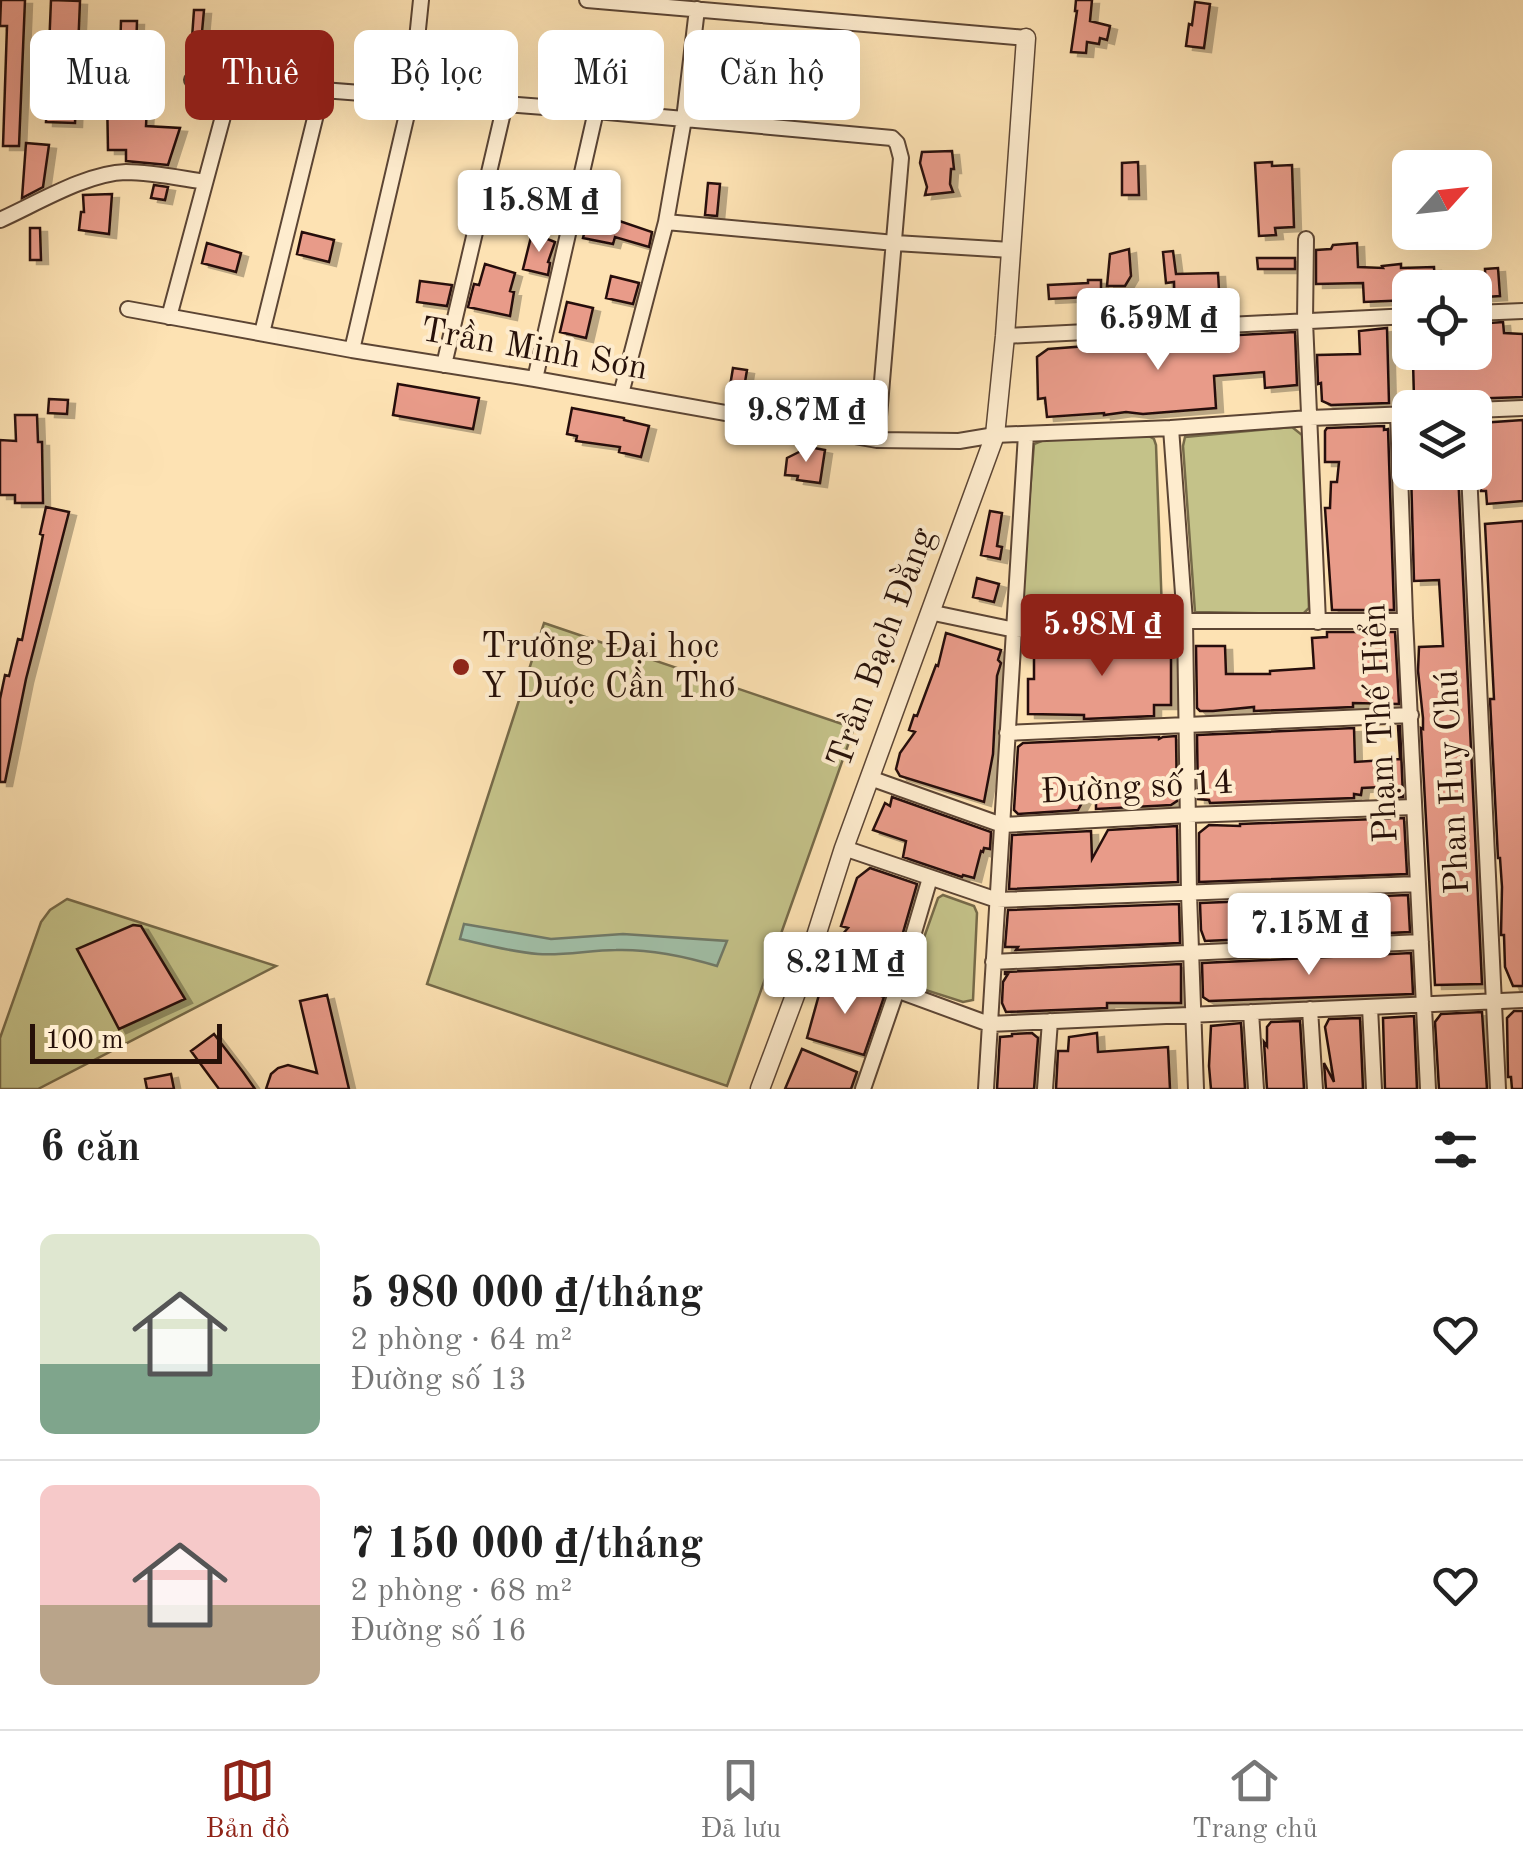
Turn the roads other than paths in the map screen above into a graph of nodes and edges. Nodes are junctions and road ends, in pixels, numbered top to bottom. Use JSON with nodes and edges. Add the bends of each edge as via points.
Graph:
{"nodes":[{"id":1,"x":421,"y":0,"type":"edge"},
{"id":2,"x":586,"y":0,"type":"edge"},
{"id":3,"x":697,"y":9,"type":"junction"},
{"id":4,"x":418,"y":30,"type":"edge"},
{"id":5,"x":695,"y":30,"type":"edge"},
{"id":6,"x":1026,"y":38,"type":"joint"},
{"id":7,"x":664,"y":118,"type":"edge"},
{"id":8,"x":222,"y":120,"type":"edge"},
{"id":9,"x":315,"y":120,"type":"edge"},
{"id":10,"x":406,"y":120,"type":"edge"},
{"id":11,"x":500,"y":120,"type":"edge"},
{"id":12,"x":594,"y":120,"type":"edge"},
{"id":13,"x":684,"y":120,"type":"junction"},
{"id":14,"x":205,"y":182,"type":"junction"},
{"id":15,"x":0,"y":220,"type":"edge"},
{"id":16,"x":666,"y":222,"type":"junction"},
{"id":17,"x":1306,"y":239,"type":"dead end"},
{"id":18,"x":895,"y":244,"type":"junction"},
{"id":19,"x":1011,"y":250,"type":"junction"},
{"id":20,"x":128,"y":309,"type":"dead end"},
{"id":21,"x":1523,"y":311,"type":"edge"},
{"id":22,"x":1492,"y":312,"type":"edge"},
{"id":23,"x":169,"y":316,"type":"junction"},
{"id":24,"x":1392,"y":317,"type":"edge"},
{"id":25,"x":1305,"y":321,"type":"junction"},
{"id":26,"x":262,"y":333,"type":"junction"},
{"id":27,"x":1005,"y":336,"type":"junction"},
{"id":28,"x":352,"y":350,"type":"junction"},
{"id":29,"x":444,"y":364,"type":"junction"},
{"id":30,"x":534,"y":378,"type":"junction"},
{"id":31,"x":621,"y":394,"type":"junction"},
{"id":32,"x":1523,"y":408,"type":"edge"},
{"id":33,"x":1492,"y":409,"type":"edge"},
{"id":34,"x":1392,"y":415,"type":"edge"},
{"id":35,"x":1310,"y":418,"type":"junction"},
{"id":36,"x":1171,"y":428,"type":"junction"},
{"id":37,"x":1026,"y":434,"type":"junction"},
{"id":38,"x":995,"y":435,"type":"junction"},
{"id":39,"x":877,"y":440,"type":"junction"},
{"id":40,"x":1404,"y":490,"type":"edge"},
{"id":41,"x":1470,"y":490,"type":"edge"},
{"id":42,"x":929,"y":612,"type":"junction"},
{"id":43,"x":1405,"y":618,"type":"junction"},
{"id":44,"x":1185,"y":621,"type":"junction"},
{"id":45,"x":1318,"y":622,"type":"junction"},
{"id":46,"x":1015,"y":630,"type":"junction"},
{"id":47,"x":1411,"y":715,"type":"junction"},
{"id":48,"x":1188,"y":724,"type":"junction"},
{"id":49,"x":1007,"y":732,"type":"junction"},
{"id":50,"x":870,"y":778,"type":"junction"},
{"id":51,"x":1414,"y":807,"type":"junction"},
{"id":52,"x":1188,"y":815,"type":"junction"},
{"id":53,"x":1002,"y":825,"type":"junction"},
{"id":54,"x":844,"y":848,"type":"junction"},
{"id":55,"x":930,"y":878,"type":"junction"},
{"id":56,"x":1418,"y":884,"type":"junction"},
{"id":57,"x":1190,"y":894,"type":"junction"},
{"id":58,"x":997,"y":900,"type":"junction"},
{"id":59,"x":1421,"y":942,"type":"junction"},
{"id":60,"x":1193,"y":954,"type":"junction"},
{"id":61,"x":809,"y":958,"type":"junction"},
{"id":62,"x":993,"y":962,"type":"junction"},
{"id":63,"x":897,"y":990,"type":"junction"},
{"id":64,"x":1523,"y":1000,"type":"edge"},
{"id":65,"x":1493,"y":1002,"type":"junction"},
{"id":66,"x":1424,"y":1004,"type":"junction"},
{"id":67,"x":1370,"y":1007,"type":"junction"},
{"id":68,"x":1310,"y":1010,"type":"junction"},
{"id":69,"x":1251,"y":1012,"type":"junction"},
{"id":70,"x":1193,"y":1016,"type":"junction"},
{"id":71,"x":1050,"y":1021,"type":"junction"},
{"id":72,"x":989,"y":1024,"type":"junction"},
{"id":73,"x":760,"y":1089,"type":"edge"},
{"id":74,"x":862,"y":1089,"type":"edge"},
{"id":75,"x":986,"y":1089,"type":"edge"},
{"id":76,"x":1046,"y":1089,"type":"edge"},
{"id":77,"x":1196,"y":1089,"type":"edge"},
{"id":78,"x":1256,"y":1089,"type":"edge"},
{"id":79,"x":1315,"y":1089,"type":"edge"},
{"id":80,"x":1374,"y":1089,"type":"edge"},
{"id":81,"x":1428,"y":1089,"type":"edge"},
{"id":82,"x":1498,"y":1089,"type":"edge"}],
"edges":[{"from":1,"to":4,"type":"street"},
{"from":2,"to":3,"type":"street"},
{"from":3,"to":5,"type":"street"},
{"from":3,"to":6,"type":"street"},
{"from":6,"to":19,"type":"street","name":"Trần Bạch Đằng"},
{"from":7,"to":13,"type":"street"},
{"from":8,"to":14,"type":"street"},
{"from":9,"to":26,"type":"street"},
{"from":10,"to":28,"type":"street"},
{"from":11,"to":29,"type":"street"},
{"from":12,"to":30,"type":"street"},
{"from":13,"to":16,"type":"street"},
{"from":13,"to":18,"type":"street","via":[[892,138],[901,158]]},
{"from":14,"to":15,"type":"street","via":[[119,173],[80,183]]},
{"from":14,"to":23,"type":"street"},
{"from":16,"to":18,"type":"street"},
{"from":16,"to":31,"type":"street"},
{"from":17,"to":25,"type":"street"},
{"from":18,"to":19,"type":"street"},
{"from":18,"to":39,"type":"street"},
{"from":19,"to":27,"type":"street","name":"Trần Bạch Đằng"},
{"from":20,"to":23,"type":"street","name":"Trần Minh Sơn"},
{"from":21,"to":22,"type":"street"},
{"from":23,"to":26,"type":"street","name":"Trần Minh Sơn"},
{"from":24,"to":25,"type":"street"},
{"from":25,"to":27,"type":"street"},
{"from":25,"to":35,"type":"street"},
{"from":26,"to":28,"type":"street","name":"Trần Minh Sơn"},
{"from":27,"to":38,"type":"street","name":"Trần Bạch Đằng"},
{"from":28,"to":29,"type":"street","name":"Trần Minh Sơn"},
{"from":29,"to":30,"type":"street","name":"Trần Minh Sơn"},
{"from":30,"to":31,"type":"street","name":"Trần Minh Sơn"},
{"from":31,"to":39,"type":"street","name":"Trần Minh Sơn"},
{"from":32,"to":33,"type":"street"},
{"from":34,"to":35,"type":"street","name":"Trần Minh Sơn"},
{"from":35,"to":36,"type":"street","name":"Trần Minh Sơn"},
{"from":35,"to":45,"type":"street"},
{"from":36,"to":37,"type":"street","name":"Trần Minh Sơn"},
{"from":36,"to":44,"type":"street"},
{"from":37,"to":38,"type":"street","name":"Trần Minh Sơn"},
{"from":37,"to":46,"type":"street"},
{"from":38,"to":39,"type":"street","name":"Trần Minh Sơn"},
{"from":38,"to":42,"type":"street","name":"Trần Bạch Đằng"},
{"from":40,"to":43,"type":"street","name":"Phạm Thế Hiển"},
{"from":41,"to":65,"type":"street","name":"Phan Huy Chú"},
{"from":42,"to":46,"type":"street"},
{"from":42,"to":50,"type":"street","name":"Trần Bạch Đằng"},
{"from":43,"to":45,"type":"street"},
{"from":43,"to":47,"type":"street","name":"Phạm Thế Hiển"},
{"from":44,"to":45,"type":"street"},
{"from":44,"to":46,"type":"street"},
{"from":44,"to":48,"type":"street"},
{"from":46,"to":49,"type":"street"},
{"from":47,"to":48,"type":"street"},
{"from":47,"to":51,"type":"street","name":"Phạm Thế Hiển"},
{"from":48,"to":49,"type":"street"},
{"from":48,"to":52,"type":"street"},
{"from":49,"to":53,"type":"street"},
{"from":50,"to":53,"type":"street","name":"Đường số 14"},
{"from":50,"to":54,"type":"street","name":"Trần Bạch Đằng"},
{"from":51,"to":52,"type":"street","name":"Đường số 14"},
{"from":51,"to":56,"type":"street","name":"Phạm Thế Hiển"},
{"from":52,"to":53,"type":"street","name":"Đường số 14"},
{"from":52,"to":57,"type":"street"},
{"from":53,"to":58,"type":"street"},
{"from":54,"to":55,"type":"street"},
{"from":54,"to":61,"type":"street","name":"Trần Bạch Đằng"},
{"from":55,"to":58,"type":"street"},
{"from":55,"to":63,"type":"street"},
{"from":56,"to":57,"type":"street"},
{"from":56,"to":59,"type":"street","name":"Phạm Thế Hiển"},
{"from":57,"to":58,"type":"street"},
{"from":57,"to":60,"type":"street"},
{"from":58,"to":62,"type":"street"},
{"from":59,"to":60,"type":"street"},
{"from":59,"to":66,"type":"street","name":"Phạm Thế Hiển"},
{"from":60,"to":62,"type":"street"},
{"from":60,"to":70,"type":"street"},
{"from":61,"to":63,"type":"street"},
{"from":61,"to":73,"type":"street","name":"Trần Bạch Đằng"},
{"from":62,"to":72,"type":"street"},
{"from":63,"to":72,"type":"street"},
{"from":63,"to":74,"type":"street"},
{"from":64,"to":65,"type":"street"},
{"from":65,"to":66,"type":"street"},
{"from":65,"to":82,"type":"street","name":"Phan Huy Chú"},
{"from":66,"to":67,"type":"street"},
{"from":66,"to":81,"type":"street","name":"Phạm Thế Hiển"},
{"from":67,"to":68,"type":"street"},
{"from":67,"to":80,"type":"street"},
{"from":68,"to":69,"type":"street"},
{"from":68,"to":79,"type":"street"},
{"from":69,"to":70,"type":"street"},
{"from":69,"to":78,"type":"street"},
{"from":70,"to":71,"type":"street"},
{"from":70,"to":77,"type":"street"},
{"from":71,"to":72,"type":"street"},
{"from":71,"to":76,"type":"street"},
{"from":72,"to":75,"type":"street"}]}
